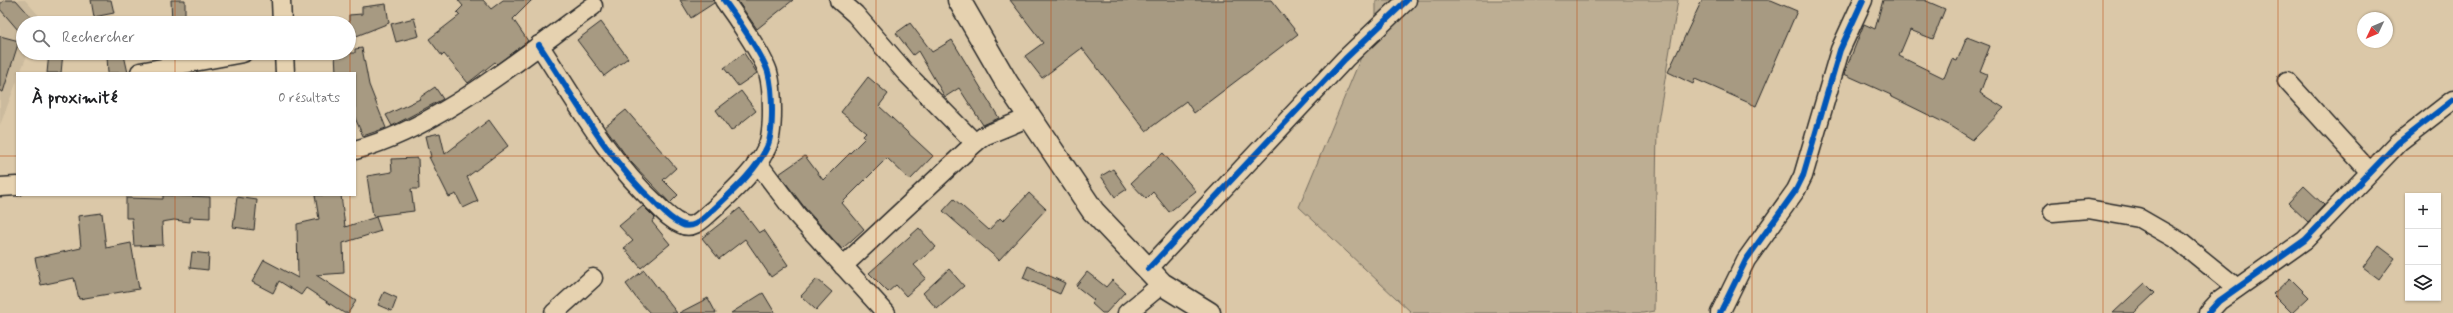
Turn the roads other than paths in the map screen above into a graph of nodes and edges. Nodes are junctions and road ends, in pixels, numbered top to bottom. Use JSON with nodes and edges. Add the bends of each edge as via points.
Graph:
{"nodes":[{"id":1,"x":281,"y":0,"type":"edge"},
{"id":2,"x":724,"y":0,"type":"edge"},
{"id":3,"x":839,"y":0,"type":"edge"},
{"id":4,"x":959,"y":0,"type":"edge"},
{"id":5,"x":1407,"y":0,"type":"edge"},
{"id":6,"x":1863,"y":0,"type":"edge"},
{"id":7,"x":593,"y":6,"type":"dead end"},
{"id":8,"x":282,"y":16,"type":"edge"},
{"id":9,"x":539,"y":45,"type":"junction"},
{"id":10,"x":205,"y":60,"type":"edge"},
{"id":11,"x":284,"y":60,"type":"edge"},
{"id":12,"x":140,"y":72,"type":"dead end"},
{"id":13,"x":285,"y":72,"type":"edge"},
{"id":14,"x":2287,"y":81,"type":"dead end"},
{"id":15,"x":2453,"y":100,"type":"edge"},
{"id":16,"x":1030,"y":117,"type":"junction"},
{"id":17,"x":976,"y":143,"type":"junction"},
{"id":18,"x":356,"y":150,"type":"edge"},
{"id":19,"x":757,"y":162,"type":"junction"},
{"id":20,"x":2370,"y":172,"type":"junction"},
{"id":21,"x":16,"y":186,"type":"edge"},
{"id":22,"x":0,"y":187,"type":"edge"},
{"id":23,"x":2053,"y":212,"type":"dead end"},
{"id":24,"x":843,"y":266,"type":"junction"},
{"id":25,"x":1155,"y":277,"type":"junction"},
{"id":26,"x":593,"y":278,"type":"dead end"},
{"id":27,"x":2237,"y":288,"type":"junction"},
{"id":28,"x":554,"y":313,"type":"edge"},
{"id":29,"x":886,"y":313,"type":"edge"},
{"id":30,"x":1127,"y":313,"type":"edge"},
{"id":31,"x":1209,"y":313,"type":"edge"},
{"id":32,"x":1720,"y":313,"type":"edge"},
{"id":33,"x":2208,"y":313,"type":"edge"}],
"edges":[{"from":1,"to":8,"type":"street"},
{"from":2,"to":19,"type":"street","via":[[768,72],[772,134]]},
{"from":3,"to":17,"type":"street","via":[[856,14],[906,73]]},
{"from":4,"to":16,"type":"main road","via":[[1007,83]]},
{"from":5,"to":25,"type":"street","via":[[1345,59]]},
{"from":6,"to":32,"type":"street","via":[[1840,50],[1804,176],[1746,260]]},
{"from":7,"to":9,"type":"street"},
{"from":9,"to":18,"type":"street","via":[[490,80],[406,132]]},
{"from":9,"to":19,"type":"street","via":[[615,160],[642,192],[681,225],[697,223],[732,192]]},
{"from":10,"to":12,"type":"street"},
{"from":11,"to":13,"type":"street"},
{"from":14,"to":20,"type":"street"},
{"from":15,"to":20,"type":"street","via":[[2399,142]]},
{"from":16,"to":17,"type":"street","via":[[984,136]]},
{"from":16,"to":25,"type":"main road","via":[[1093,210]]},
{"from":17,"to":24,"type":"street"},
{"from":19,"to":24,"type":"street","via":[[797,215]]},
{"from":20,"to":27,"type":"street","via":[[2305,240]]},
{"from":21,"to":22,"type":"street"},
{"from":23,"to":27,"type":"street","via":[[2088,209],[2139,218],[2179,241]]},
{"from":24,"to":29,"type":"street"},
{"from":25,"to":30,"type":"street"},
{"from":25,"to":31,"type":"main road"},
{"from":26,"to":28,"type":"street"},
{"from":27,"to":33,"type":"street"}]}
